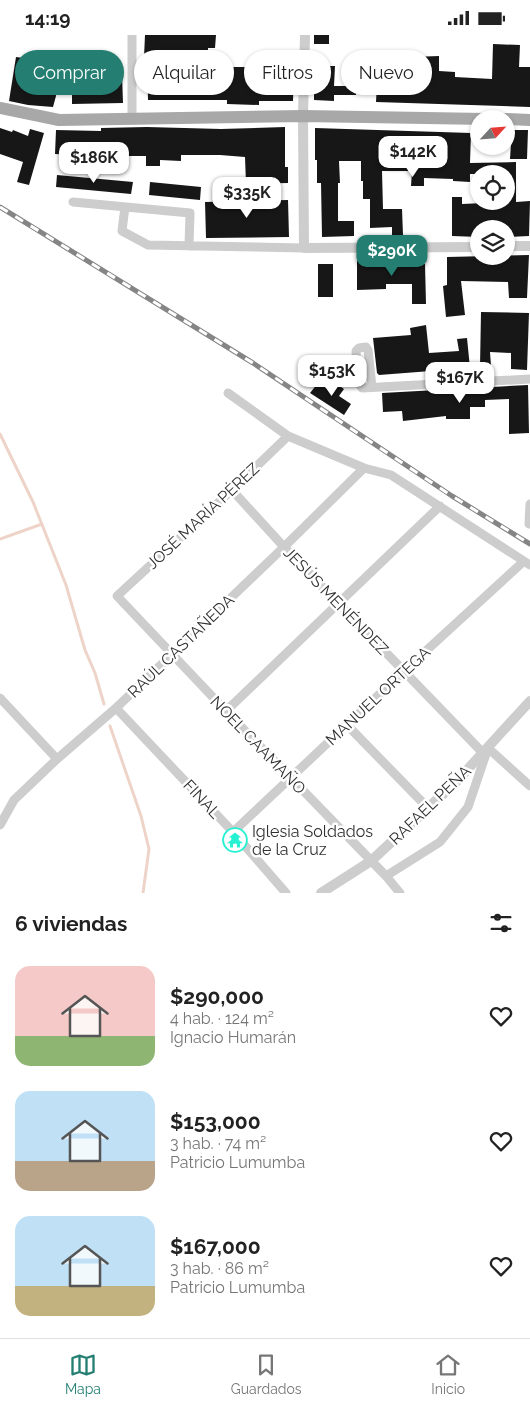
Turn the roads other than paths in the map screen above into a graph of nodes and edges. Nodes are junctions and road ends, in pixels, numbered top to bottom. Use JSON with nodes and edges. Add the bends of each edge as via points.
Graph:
{"nodes":[{"id":1,"x":132,"y":35,"type":"edge"},
{"id":2,"x":305,"y":35,"type":"edge"},
{"id":3,"x":0,"y":108,"type":"edge"},
{"id":4,"x":303,"y":116,"type":"junction"},
{"id":5,"x":132,"y":119,"type":"junction"},
{"id":6,"x":470,"y":119,"type":"edge"},
{"id":7,"x":515,"y":119,"type":"edge"},
{"id":8,"x":530,"y":120,"type":"edge"},
{"id":9,"x":73,"y":202,"type":"dead end"},
{"id":10,"x":125,"y":207,"type":"junction"},
{"id":11,"x":189,"y":246,"type":"junction"},
{"id":12,"x":530,"y":246,"type":"edge"},
{"id":13,"x":470,"y":247,"type":"edge"},
{"id":14,"x":515,"y":247,"type":"edge"},
{"id":15,"x":304,"y":248,"type":"junction"},
{"id":16,"x":530,"y":379,"type":"edge"},
{"id":17,"x":372,"y":387,"type":"dead end"},
{"id":18,"x":228,"y":393,"type":"dead end"},
{"id":19,"x":288,"y":436,"type":"junction"},
{"id":20,"x":364,"y":468,"type":"junction"},
{"id":21,"x":232,"y":490,"type":"junction"},
{"id":22,"x":530,"y":504,"type":"edge"},
{"id":23,"x":440,"y":506,"type":"junction"},
{"id":24,"x":529,"y":524,"type":"edge"},
{"id":25,"x":284,"y":547,"type":"junction"},
{"id":26,"x":527,"y":563,"type":"edge"},
{"id":27,"x":117,"y":596,"type":"joint"},
{"id":28,"x":339,"y":603,"type":"junction"},
{"id":29,"x":171,"y":654,"type":"junction"},
{"id":30,"x":404,"y":671,"type":"junction"},
{"id":31,"x":0,"y":698,"type":"edge"},
{"id":32,"x":530,"y":701,"type":"edge"},
{"id":33,"x":116,"y":708,"type":"junction"},
{"id":34,"x":226,"y":711,"type":"junction"},
{"id":35,"x":347,"y":725,"type":"junction"},
{"id":36,"x":485,"y":751,"type":"junction"},
{"id":37,"x":57,"y":759,"type":"junction"},
{"id":38,"x":291,"y":778,"type":"junction"},
{"id":39,"x":530,"y":787,"type":"edge"},
{"id":40,"x":428,"y":808,"type":"junction"},
{"id":41,"x":0,"y":825,"type":"edge"},
{"id":42,"x":233,"y":832,"type":"junction"},
{"id":43,"x":371,"y":861,"type":"junction"},
{"id":44,"x":386,"y":876,"type":"junction"},
{"id":45,"x":286,"y":893,"type":"edge"},
{"id":46,"x":321,"y":893,"type":"edge"},
{"id":47,"x":400,"y":893,"type":"edge"}],
"edges":[{"from":1,"to":5,"type":"street"},
{"from":2,"to":4,"type":"street"},
{"from":3,"to":5,"type":"main road","via":[[59,120]]},
{"from":4,"to":5,"type":"main road"},
{"from":4,"to":6,"type":"main road"},
{"from":4,"to":15,"type":"street"},
{"from":7,"to":8,"type":"main road"},
{"from":9,"to":10,"type":"street"},
{"from":10,"to":11,"type":"street","via":[[122,231],[148,245]]},
{"from":10,"to":11,"type":"street","via":[[190,213]]},
{"from":11,"to":15,"type":"street"},
{"from":12,"to":14,"type":"street"},
{"from":13,"to":15,"type":"street"},
{"from":16,"to":17,"type":"street"},
{"from":18,"to":19,"type":"street"},
{"from":19,"to":20,"type":"street"},
{"from":19,"to":21,"type":"street","name":"JOSÉ MARÍA PÉREZ"},
{"from":20,"to":23,"type":"street","via":[[391,475]]},
{"from":20,"to":25,"type":"street","name":"RAÚL CASTAÑEDA"},
{"from":21,"to":25,"type":"street","name":"JESÚS MENÉNDEZ"},
{"from":21,"to":27,"type":"street","name":"JOSÉ MARÍA PÉREZ"},
{"from":22,"to":24,"type":"street"},
{"from":23,"to":26,"type":"street"},
{"from":23,"to":28,"type":"street"},
{"from":25,"to":28,"type":"street","name":"JESÚS MENÉNDEZ"},
{"from":25,"to":29,"type":"street","name":"RAÚL CASTAÑEDA"},
{"from":26,"to":30,"type":"street","name":"MANUEL ORTEGA"},
{"from":27,"to":29,"type":"street","name":"NOEL CAAMAÑO"},
{"from":28,"to":30,"type":"street","name":"JESÚS MENÉNDEZ"},
{"from":28,"to":34,"type":"street"},
{"from":29,"to":33,"type":"street","name":"RAÚL CASTAÑEDA"},
{"from":29,"to":34,"type":"street","name":"NOEL CAAMAÑO"},
{"from":30,"to":35,"type":"street","name":"MANUEL ORTEGA"},
{"from":30,"to":36,"type":"street","name":"JESÚS MENÉNDEZ"},
{"from":31,"to":37,"type":"street"},
{"from":32,"to":36,"type":"street","name":"RAFAEL PEÑA"},
{"from":33,"to":37,"type":"street","name":"RAÚL CASTAÑEDA"},
{"from":33,"to":42,"type":"street","name":"FINAL"},
{"from":34,"to":38,"type":"street","name":"NOEL CAAMAÑO"},
{"from":35,"to":38,"type":"street","name":"MANUEL ORTEGA"},
{"from":35,"to":40,"type":"street"},
{"from":36,"to":39,"type":"street","name":"JESÚS MENÉNDEZ"},
{"from":36,"to":40,"type":"street","name":"RAFAEL PEÑA"},
{"from":36,"to":44,"type":"street","name":"RAFAEL PEÑA","via":[[468,807],[440,842]]},
{"from":37,"to":41,"type":"street","name":"RAÚL CASTAÑEDA","via":[[14,800]]},
{"from":38,"to":42,"type":"street","name":"MANUEL ORTEGA"},
{"from":38,"to":43,"type":"street","name":"NOEL CAAMAÑO"},
{"from":40,"to":43,"type":"street","name":"RAFAEL PEÑA"},
{"from":42,"to":45,"type":"street","name":"FINAL"},
{"from":43,"to":44,"type":"street","name":"NOEL CAAMAÑO"},
{"from":43,"to":46,"type":"street","name":"RAFAEL PEÑA"},
{"from":44,"to":47,"type":"street","name":"NOEL CAAMAÑO"}]}
